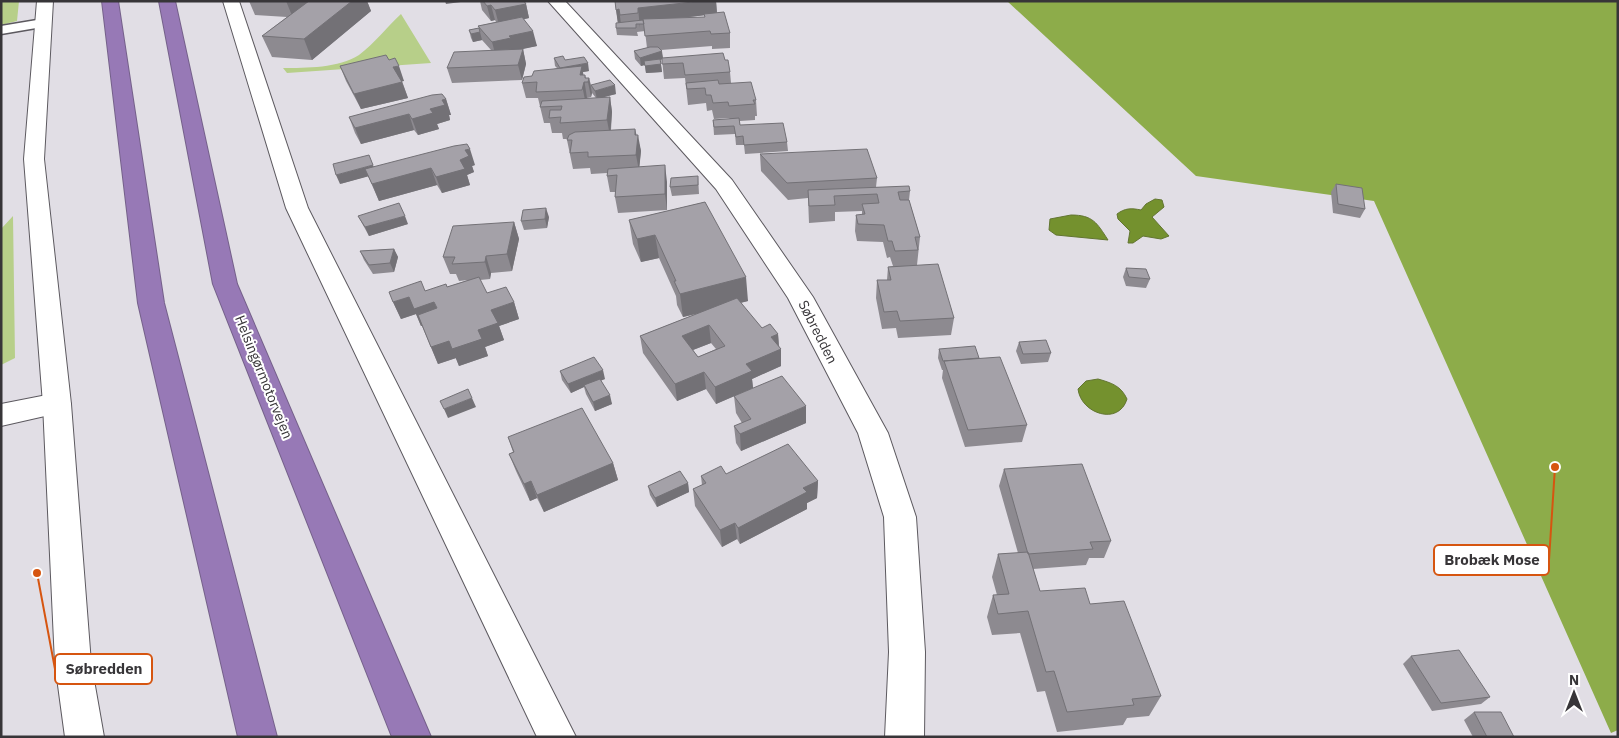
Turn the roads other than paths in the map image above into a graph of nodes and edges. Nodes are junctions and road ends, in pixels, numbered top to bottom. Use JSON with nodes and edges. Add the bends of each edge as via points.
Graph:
{"nodes":[{"id":1,"x":110,"y":1,"type":"edge"},
{"id":2,"x":167,"y":1,"type":"edge"},
{"id":3,"x":231,"y":1,"type":"edge"},
{"id":4,"x":556,"y":1,"type":"edge"},
{"id":5,"x":44,"y":12,"type":"edge"},
{"id":6,"x":1,"y":30,"type":"edge"},
{"id":7,"x":57,"y":404,"type":"junction"},
{"id":8,"x":1,"y":415,"type":"edge"},
{"id":9,"x":85,"y":737,"type":"edge"},
{"id":10,"x":258,"y":737,"type":"edge"},
{"id":11,"x":412,"y":737,"type":"edge"},
{"id":12,"x":557,"y":737,"type":"edge"},
{"id":13,"x":904,"y":737,"type":"edge"}],
"edges":[{"from":1,"to":10,"type":"highway","via":[[151,304]]},
{"from":2,"to":11,"type":"highway","name":"Helsingørmotorvejen","via":[[225,284]]},
{"from":3,"to":12,"type":"street","via":[[297,208]]},
{"from":4,"to":13,"type":"street","name":"Søbredden","via":[[724,185],[800,297],[873,433],[900,517],[907,652]]},
{"from":5,"to":6,"type":"lane"},
{"from":5,"to":7,"type":"street","via":[[34,160]]},
{"from":7,"to":8,"type":"street"},
{"from":7,"to":9,"type":"street","via":[[73,663]]}]}
